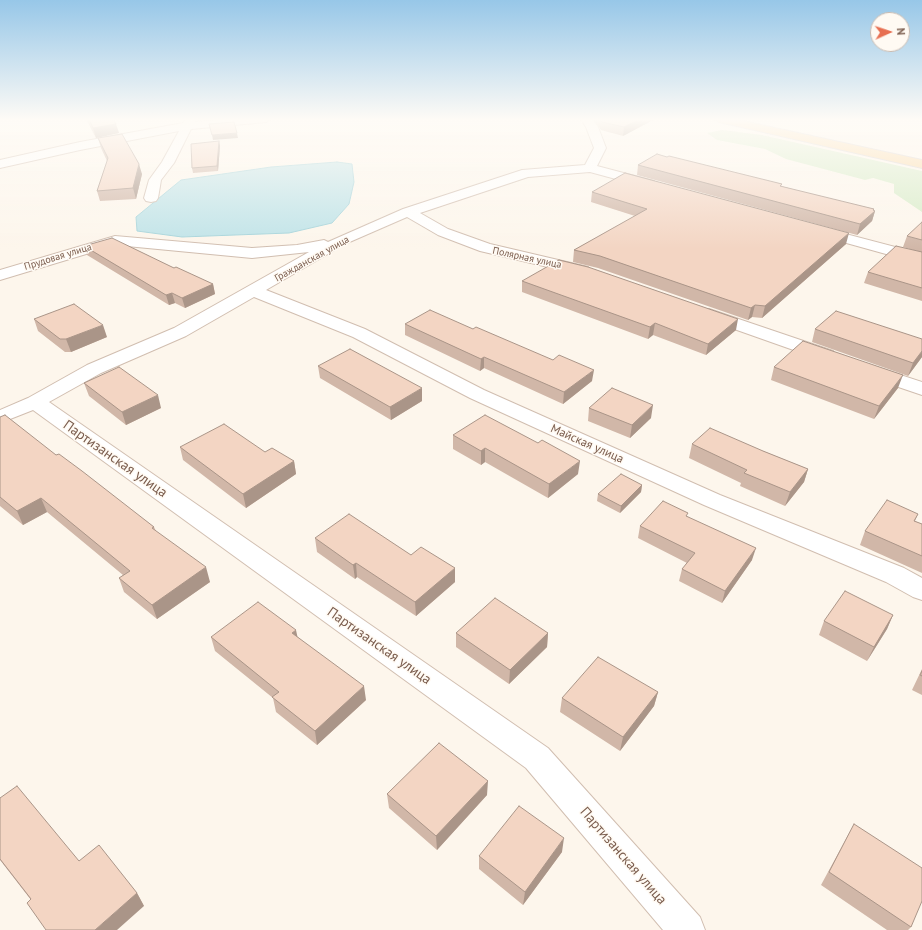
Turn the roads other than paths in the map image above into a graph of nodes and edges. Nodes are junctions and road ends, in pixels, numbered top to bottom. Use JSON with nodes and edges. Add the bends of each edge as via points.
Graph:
{"nodes":[{"id":1,"x":168,"y":162,"type":"edge"},
{"id":2,"x":593,"y":162,"type":"edge"},
{"id":3,"x":590,"y":168,"type":"junction"},
{"id":4,"x":665,"y":189,"type":"edge"},
{"id":5,"x":150,"y":198,"type":"dead end"},
{"id":6,"x":408,"y":212,"type":"junction"},
{"id":7,"x":809,"y":228,"type":"edge"},
{"id":8,"x":340,"y":241,"type":"junction"},
{"id":9,"x":922,"y":259,"type":"edge"},
{"id":10,"x":0,"y":275,"type":"edge"},
{"id":11,"x":600,"y":275,"type":"edge"},
{"id":12,"x":255,"y":291,"type":"junction"},
{"id":13,"x":697,"y":309,"type":"edge"},
{"id":14,"x":840,"y":360,"type":"edge"},
{"id":15,"x":862,"y":368,"type":"edge"},
{"id":16,"x":922,"y":389,"type":"edge"},
{"id":17,"x":35,"y":402,"type":"junction"},
{"id":18,"x":0,"y":417,"type":"edge"},
{"id":19,"x":922,"y":590,"type":"edge"},
{"id":20,"x":687,"y":930,"type":"edge"}],
"edges":[{"from":1,"to":5,"type":"street","via":[[155,180]]},
{"from":2,"to":3,"type":"street"},
{"from":3,"to":4,"type":"street"},
{"from":3,"to":6,"type":"street","name":"Гражданская улица","via":[[527,173]]},
{"from":6,"to":8,"type":"street","name":"Гражданская улица"},
{"from":6,"to":11,"type":"street","name":"Полярная улица","via":[[443,232],[485,248]]},
{"from":7,"to":9,"type":"street"},
{"from":8,"to":10,"type":"street","name":"Прудовая улица","via":[[297,250],[252,253],[115,240]]},
{"from":8,"to":12,"type":"street","name":"Гражданская улица"},
{"from":12,"to":17,"type":"street","name":"Гражданская улица","via":[[180,332],[94,368]]},
{"from":12,"to":19,"type":"street","name":"Майская улица","via":[[359,333],[477,394],[712,500],[896,575]]},
{"from":13,"to":14,"type":"street"},
{"from":15,"to":16,"type":"street"},
{"from":17,"to":18,"type":"street","name":"Гражданская улица"},
{"from":17,"to":20,"type":"street","name":"Партизанская улица","via":[[537,758]]}]}
